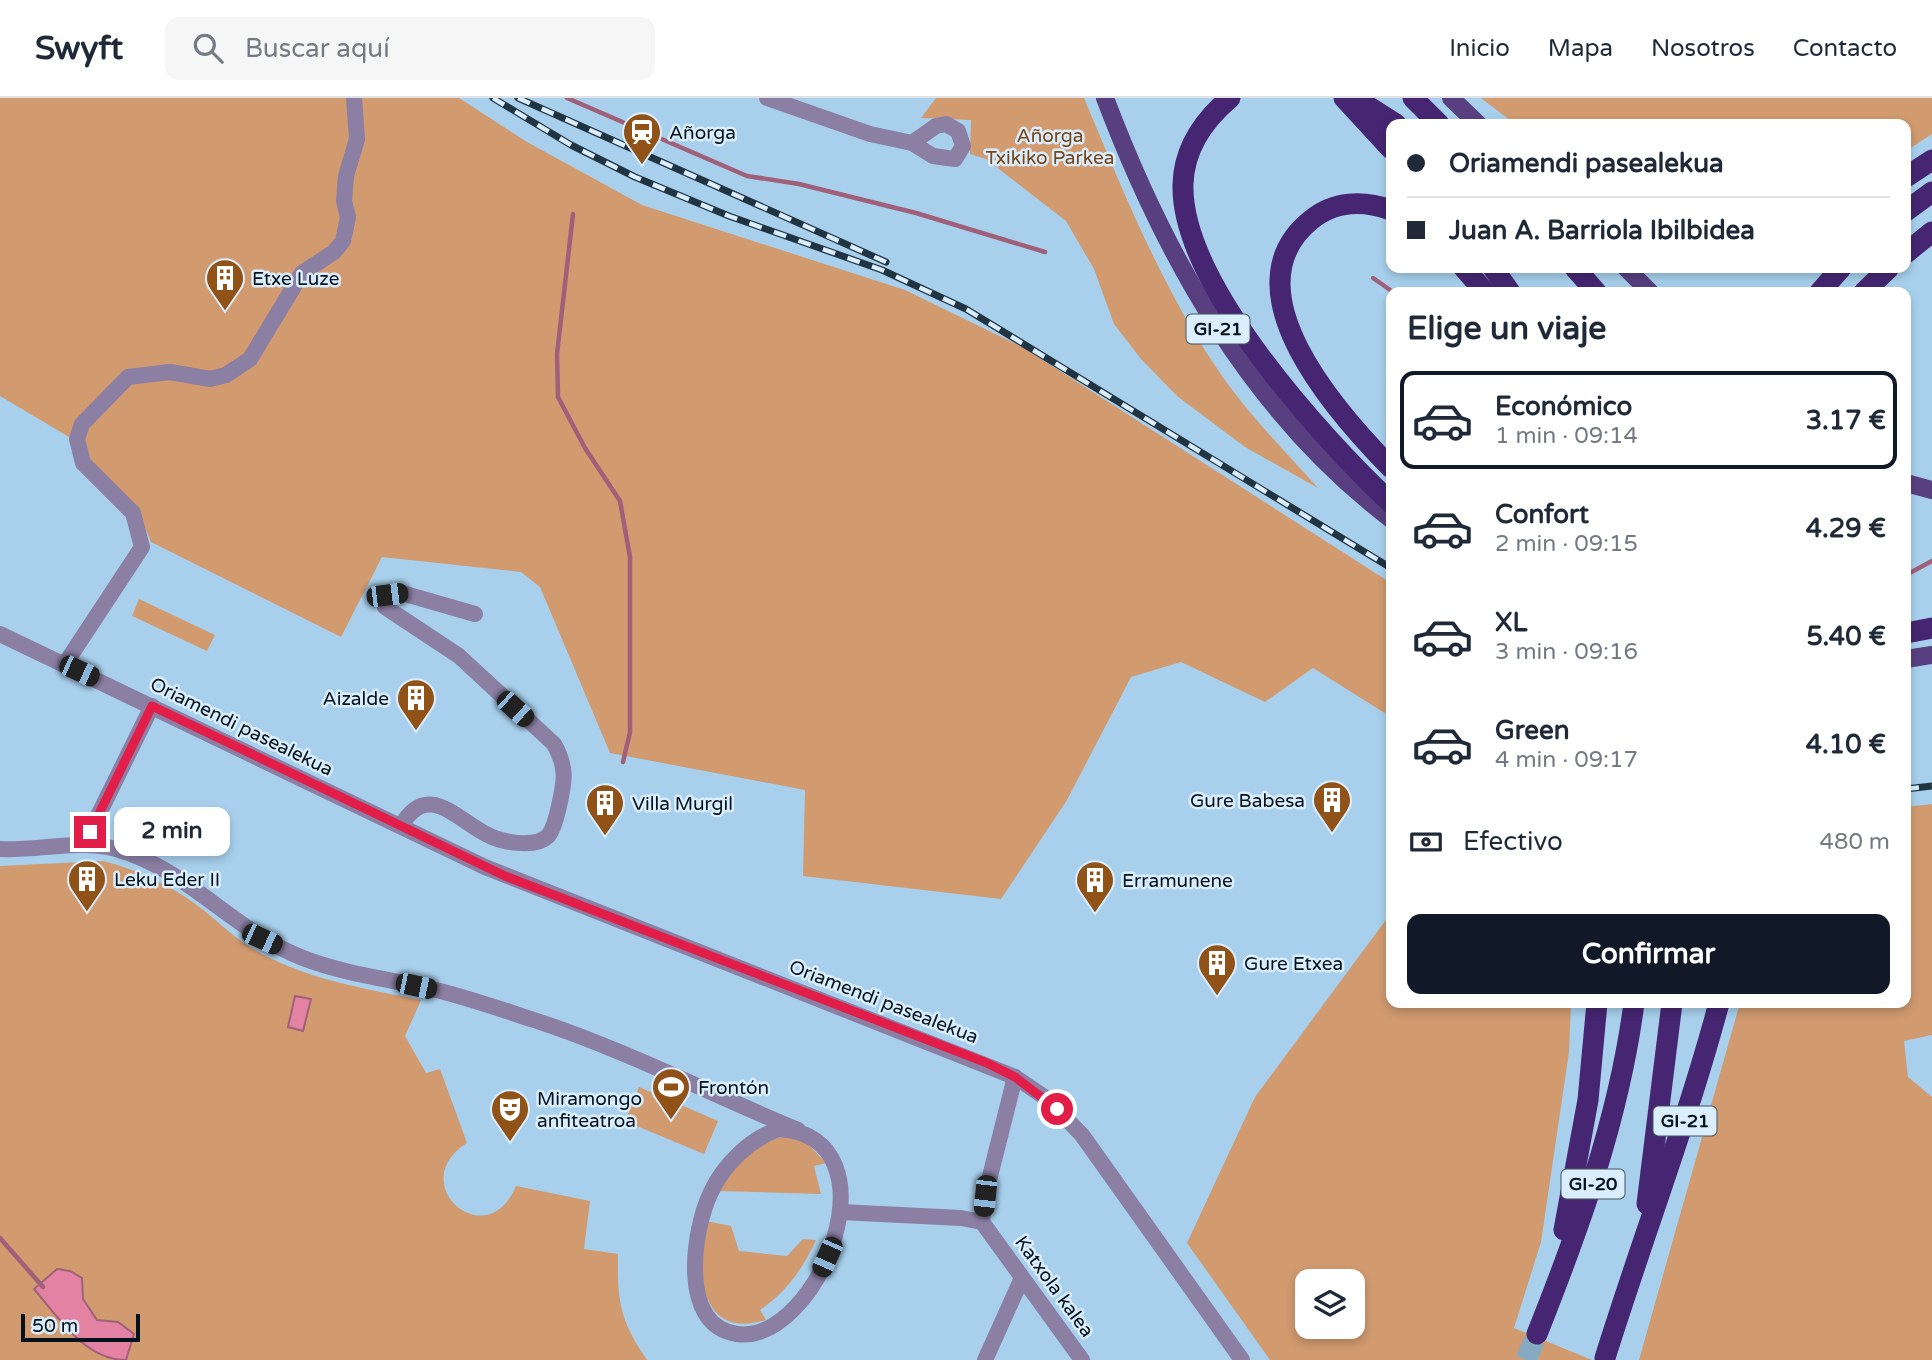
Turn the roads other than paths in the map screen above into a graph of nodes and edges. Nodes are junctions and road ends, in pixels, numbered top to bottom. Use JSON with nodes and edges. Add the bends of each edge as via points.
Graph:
{"nodes":[{"id":1,"x":354,"y":98,"type":"edge"},
{"id":2,"x":767,"y":98,"type":"edge"},
{"id":3,"x":1105,"y":98,"type":"edge"},
{"id":4,"x":1230,"y":98,"type":"edge"},
{"id":5,"x":1344,"y":98,"type":"edge"},
{"id":6,"x":1355,"y":98,"type":"edge"},
{"id":7,"x":1413,"y":98,"type":"edge"},
{"id":8,"x":1451,"y":98,"type":"edge"},
{"id":9,"x":1388,"y":119,"type":"edge"},
{"id":10,"x":1434,"y":119,"type":"edge"},
{"id":11,"x":1473,"y":119,"type":"edge"},
{"id":12,"x":912,"y":143,"type":"junction"},
{"id":13,"x":1386,"y":144,"type":"edge"},
{"id":14,"x":1932,"y":160,"type":"edge"},
{"id":15,"x":1911,"y":174,"type":"edge"},
{"id":16,"x":1932,"y":192,"type":"edge"},
{"id":17,"x":1911,"y":207,"type":"edge"},
{"id":18,"x":1386,"y":209,"type":"edge"},
{"id":19,"x":1932,"y":232,"type":"edge"},
{"id":20,"x":1911,"y":249,"type":"edge"},
{"id":21,"x":1468,"y":273,"type":"edge"},
{"id":22,"x":1631,"y":273,"type":"edge"},
{"id":23,"x":1836,"y":273,"type":"edge"},
{"id":24,"x":1884,"y":273,"type":"edge"},
{"id":25,"x":1481,"y":287,"type":"edge"},
{"id":26,"x":1645,"y":287,"type":"edge"},
{"id":27,"x":1824,"y":287,"type":"edge"},
{"id":28,"x":1869,"y":287,"type":"edge"},
{"id":29,"x":1386,"y":462,"type":"edge"},
{"id":30,"x":1911,"y":485,"type":"edge"},
{"id":31,"x":1932,"y":491,"type":"edge"},
{"id":32,"x":1386,"y":498,"type":"edge"},
{"id":33,"x":1386,"y":515,"type":"edge"},
{"id":34,"x":475,"y":614,"type":"dead end"},
{"id":35,"x":1932,"y":628,"type":"edge"},
{"id":36,"x":1911,"y":632,"type":"edge"},
{"id":37,"x":0,"y":634,"type":"edge"},
{"id":38,"x":1932,"y":655,"type":"edge"},
{"id":39,"x":1911,"y":658,"type":"edge"},
{"id":40,"x":65,"y":664,"type":"junction"},
{"id":41,"x":152,"y":706,"type":"junction"},
{"id":42,"x":401,"y":826,"type":"junction"},
{"id":43,"x":88,"y":844,"type":"junction"},
{"id":44,"x":0,"y":849,"type":"edge"},
{"id":45,"x":1596,"y":1008,"type":"edge"},
{"id":46,"x":1633,"y":1008,"type":"edge"},
{"id":47,"x":1671,"y":1008,"type":"edge"},
{"id":48,"x":1718,"y":1008,"type":"edge"},
{"id":49,"x":1015,"y":1077,"type":"junction"},
{"id":50,"x":798,"y":1130,"type":"junction"},
{"id":51,"x":841,"y":1212,"type":"junction"},
{"id":52,"x":982,"y":1222,"type":"junction"},
{"id":53,"x":1643,"y":1237,"type":"junction"},
{"id":54,"x":1022,"y":1278,"type":"junction"},
{"id":55,"x":1605,"y":1358,"type":"dead end"},
{"id":56,"x":985,"y":1360,"type":"edge"},
{"id":57,"x":1082,"y":1360,"type":"edge"},
{"id":58,"x":1242,"y":1360,"type":"edge"}],
"edges":[{"from":1,"to":40,"type":"street","via":[[357,139],[346,176],[348,217],[343,241],[302,273],[250,359],[210,379],[170,372],[128,377],[82,424],[77,439],[83,463],[133,513],[142,547]]},
{"from":2,"to":12,"type":"street","via":[[870,134]]},
{"from":3,"to":33,"type":"main road","number":"GI-21","via":[[1168,242],[1235,356],[1319,456]]},
{"from":4,"to":32,"type":"highway","via":[[1201,129],[1185,168],[1183,195],[1191,235],[1206,270],[1281,382],[1327,439]]},
{"from":5,"to":13,"type":"highway"},
{"from":6,"to":9,"type":"highway"},
{"from":7,"to":10,"type":"highway"},
{"from":8,"to":11,"type":"main road"},
{"from":12,"to":12,"type":"street","via":[[946,124],[958,131],[963,146],[955,159],[933,156]]},
{"from":14,"to":15,"type":"highway"},
{"from":16,"to":17,"type":"highway"},
{"from":18,"to":29,"type":"highway","via":[[1342,204],[1317,215],[1290,243],[1279,281],[1289,329],[1320,383]]},
{"from":19,"to":20,"type":"highway"},
{"from":21,"to":25,"type":"highway"},
{"from":22,"to":26,"type":"main road"},
{"from":23,"to":27,"type":"highway"},
{"from":24,"to":28,"type":"highway"},
{"from":30,"to":31,"type":"main road"},
{"from":34,"to":42,"type":"street","via":[[402,593],[387,595],[385,607],[459,656],[554,744],[565,762],[557,817],[548,835],[535,843],[488,836],[437,805],[410,811]]},
{"from":35,"to":36,"type":"highway"},
{"from":37,"to":40,"type":"street","name":"Oriamendi pasealekua"},
{"from":38,"to":39,"type":"main road"},
{"from":40,"to":41,"type":"street","name":"Oriamendi pasealekua"},
{"from":41,"to":42,"type":"street","name":"Oriamendi pasealekua"},
{"from":41,"to":43,"type":"street"},
{"from":42,"to":49,"type":"street","name":"Oriamendi pasealekua","via":[[544,892]]},
{"from":43,"to":44,"type":"street"},
{"from":43,"to":50,"type":"street","via":[[154,863],[182,878],[253,933],[303,958],[538,1021]]},
{"from":45,"to":46,"type":"highway","number":"GI-20","via":[[1580,1157],[1537,1334],[1605,1144]]},
{"from":47,"to":53,"type":"highway","number":"GI-20"},
{"from":48,"to":53,"type":"highway","number":"GI-21","via":[[1674,1155]]},
{"from":49,"to":52,"type":"street"},
{"from":49,"to":58,"type":"street","name":"Oriamendi pasealekua","via":[[1046,1098],[1082,1135]]},
{"from":50,"to":51,"type":"street","via":[[831,1154],[839,1179]]},
{"from":50,"to":51,"type":"street","via":[[779,1129],[754,1142],[729,1165],[711,1191],[696,1238],[695,1264],[701,1304],[713,1323],[737,1334],[754,1333],[792,1310],[818,1279]]},
{"from":51,"to":52,"type":"street","via":[[961,1217]]},
{"from":52,"to":54,"type":"street","name":"Katxola kalea"},
{"from":53,"to":55,"type":"highway","number":"GI-20"},
{"from":54,"to":56,"type":"street"},
{"from":54,"to":57,"type":"street","name":"Katxola kalea"}]}
